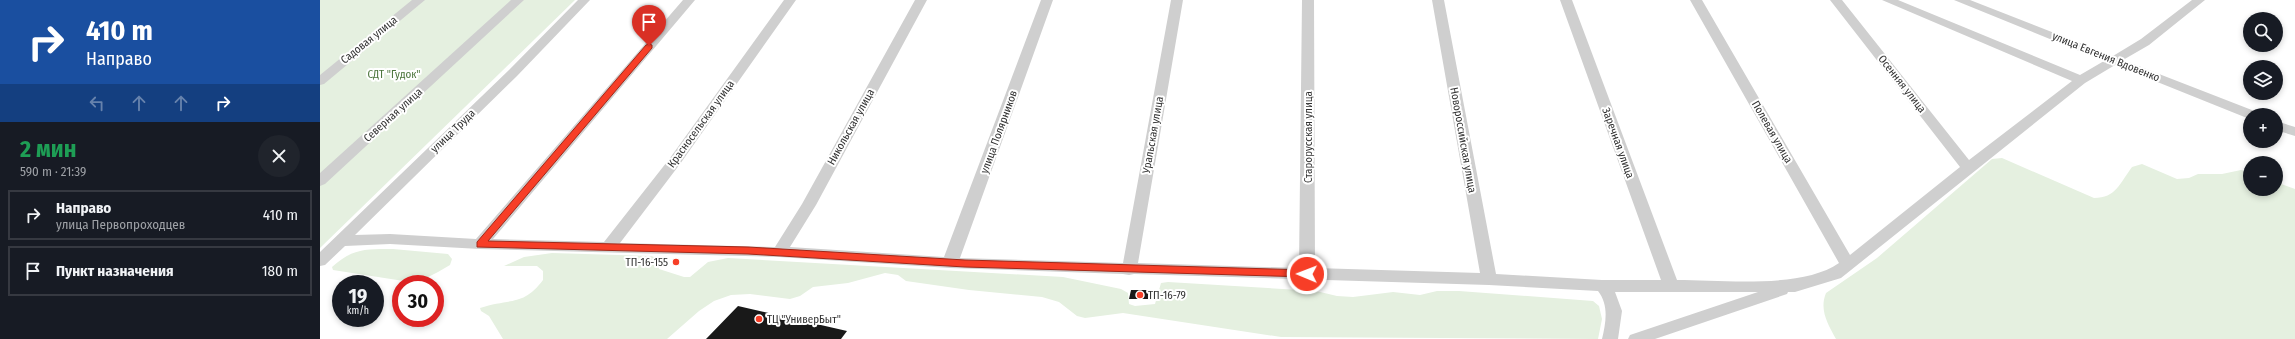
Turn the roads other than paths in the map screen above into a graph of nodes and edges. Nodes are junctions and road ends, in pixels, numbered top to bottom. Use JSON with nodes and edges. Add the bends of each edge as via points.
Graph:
{"nodes":[{"id":1,"x":419,"y":0,"type":"edge"},
{"id":2,"x":518,"y":0,"type":"edge"},
{"id":3,"x":584,"y":0,"type":"edge"},
{"id":4,"x":688,"y":0,"type":"edge"},
{"id":5,"x":790,"y":0,"type":"edge"},
{"id":6,"x":921,"y":0,"type":"edge"},
{"id":7,"x":1047,"y":0,"type":"edge"},
{"id":8,"x":1177,"y":0,"type":"edge"},
{"id":9,"x":1308,"y":0,"type":"edge"},
{"id":10,"x":1438,"y":0,"type":"edge"},
{"id":11,"x":1566,"y":0,"type":"edge"},
{"id":12,"x":1696,"y":0,"type":"edge"},
{"id":13,"x":1836,"y":0,"type":"edge"},
{"id":14,"x":1888,"y":0,"type":"edge"},
{"id":15,"x":1960,"y":0,"type":"edge"},
{"id":16,"x":2199,"y":0,"type":"edge"},
{"id":17,"x":2114,"y":60,"type":"junction"},
{"id":18,"x":2081,"y":80,"type":"junction"},
{"id":19,"x":320,"y":81,"type":"edge"},
{"id":20,"x":2243,"y":111,"type":"edge"},
{"id":21,"x":2283,"y":128,"type":"edge"},
{"id":22,"x":2295,"y":132,"type":"edge"},
{"id":23,"x":1968,"y":168,"type":"junction"},
{"id":24,"x":320,"y":181,"type":"edge"},
{"id":25,"x":341,"y":241,"type":"junction"},
{"id":26,"x":480,"y":244,"type":"junction"},
{"id":27,"x":609,"y":246,"type":"junction"},
{"id":28,"x":779,"y":252,"type":"junction"},
{"id":29,"x":320,"y":261,"type":"edge"},
{"id":30,"x":950,"y":263,"type":"junction"},
{"id":31,"x":1848,"y":265,"type":"junction"},
{"id":32,"x":1128,"y":270,"type":"junction"},
{"id":33,"x":1307,"y":274,"type":"junction"},
{"id":34,"x":1489,"y":279,"type":"junction"},
{"id":35,"x":1602,"y":286,"type":"junction"},
{"id":36,"x":1671,"y":286,"type":"junction"},
{"id":37,"x":1795,"y":286,"type":"junction"},
{"id":38,"x":1610,"y":339,"type":"edge"},
{"id":39,"x":1636,"y":339,"type":"edge"}],
"edges":[{"from":1,"to":19,"type":"street","name":"Садовая улица"},
{"from":2,"to":24,"type":"street","name":"Северная улица"},
{"from":3,"to":25,"type":"street","name":"улица Труда"},
{"from":4,"to":26,"type":"street"},
{"from":5,"to":27,"type":"street","name":"Красносельская улица","via":[[675,161]]},
{"from":6,"to":28,"type":"street","name":"Никольская улица","via":[[809,205]]},
{"from":7,"to":30,"type":"street","name":"улица Полярников"},
{"from":8,"to":32,"type":"street","name":"Уральская улица"},
{"from":9,"to":33,"type":"street","name":"Старорусская улица"},
{"from":10,"to":34,"type":"street","name":"Новороссийская улица"},
{"from":11,"to":36,"type":"street","name":"Заречная улица"},
{"from":12,"to":31,"type":"street","name":"Полевая улица"},
{"from":13,"to":23,"type":"street","name":"Осенняя улица"},
{"from":14,"to":18,"type":"street"},
{"from":15,"to":17,"type":"street","name":"улица Евгения Вдовенко"},
{"from":16,"to":17,"type":"street","via":[[2145,42]]},
{"from":17,"to":18,"type":"street"},
{"from":17,"to":20,"type":"street","name":"улица Евгения Вдовенко"},
{"from":18,"to":23,"type":"street"},
{"from":21,"to":22,"type":"street"},
{"from":23,"to":31,"type":"street"},
{"from":25,"to":26,"type":"street","via":[[390,239]]},
{"from":25,"to":29,"type":"street","name":"улица Труда"},
{"from":26,"to":27,"type":"street"},
{"from":27,"to":28,"type":"street"},
{"from":28,"to":30,"type":"street"},
{"from":30,"to":32,"type":"street"},
{"from":31,"to":37,"type":"street","via":[[1829,276]]},
{"from":32,"to":33,"type":"street"},
{"from":33,"to":34,"type":"street"},
{"from":34,"to":35,"type":"street"},
{"from":35,"to":36,"type":"street"},
{"from":35,"to":38,"type":"street","via":[[1610,294],[1614,305],[1615,320]]},
{"from":36,"to":37,"type":"street"},
{"from":37,"to":39,"type":"street"}]}
